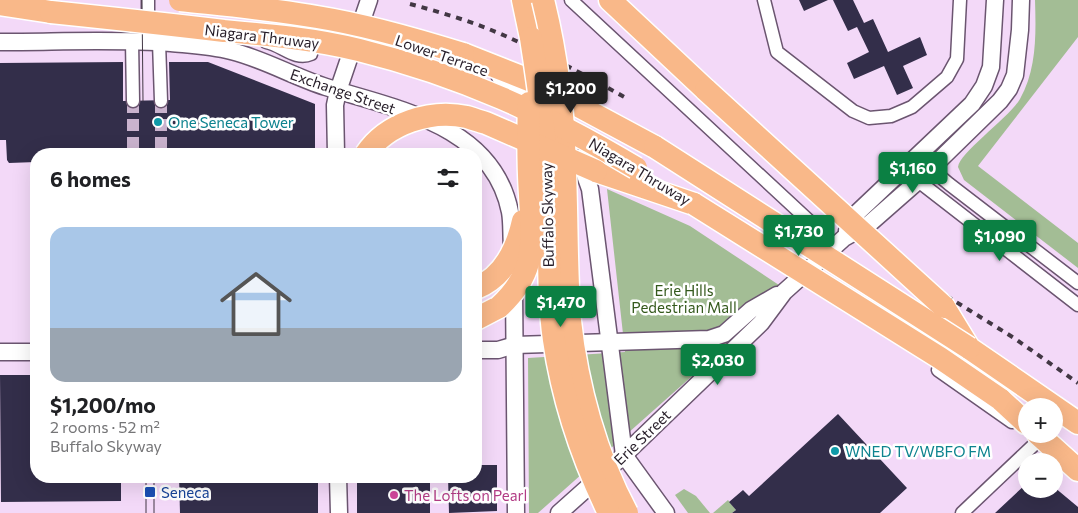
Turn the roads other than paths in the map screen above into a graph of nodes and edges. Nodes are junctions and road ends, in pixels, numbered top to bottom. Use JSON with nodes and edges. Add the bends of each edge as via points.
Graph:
{"nodes":[{"id":1,"x":142,"y":0,"type":"edge"},
{"id":2,"x":148,"y":0,"type":"edge"},
{"id":3,"x":180,"y":0,"type":"edge"},
{"id":4,"x":369,"y":0,"type":"edge"},
{"id":5,"x":523,"y":0,"type":"edge"},
{"id":6,"x":543,"y":0,"type":"edge"},
{"id":7,"x":571,"y":0,"type":"edge"},
{"id":8,"x":610,"y":0,"type":"edge"},
{"id":9,"x":764,"y":0,"type":"edge"},
{"id":10,"x":960,"y":0,"type":"edge"},
{"id":11,"x":995,"y":0,"type":"edge"},
{"id":12,"x":1021,"y":0,"type":"edge"},
{"id":13,"x":0,"y":4,"type":"edge"},
{"id":14,"x":316,"y":23,"type":"junction"},
{"id":15,"x":359,"y":30,"type":"junction"},
{"id":16,"x":531,"y":38,"type":"junction"},
{"id":17,"x":0,"y":42,"type":"edge"},
{"id":18,"x":145,"y":42,"type":"junction"},
{"id":19,"x":338,"y":91,"type":"junction"},
{"id":20,"x":133,"y":101,"type":"tunnel mouth"},
{"id":21,"x":161,"y":101,"type":"tunnel mouth"},
{"id":22,"x":336,"y":148,"type":"edge"},
{"id":23,"x":371,"y":148,"type":"edge"},
{"id":24,"x":474,"y":148,"type":"edge"},
{"id":25,"x":482,"y":157,"type":"edge"},
{"id":26,"x":917,"y":157,"type":"junction"},
{"id":27,"x":930,"y":169,"type":"junction"},
{"id":28,"x":904,"y":170,"type":"junction"},
{"id":29,"x":918,"y":180,"type":"junction"},
{"id":30,"x":530,"y":193,"type":"junction"},
{"id":31,"x":694,"y":204,"type":"junction"},
{"id":32,"x":839,"y":242,"type":"junction"},
{"id":33,"x":799,"y":278,"type":"junction"},
{"id":34,"x":1078,"y":283,"type":"edge"},
{"id":35,"x":482,"y":284,"type":"edge"},
{"id":36,"x":784,"y":292,"type":"junction"},
{"id":37,"x":1078,"y":305,"type":"edge"},
{"id":38,"x":482,"y":316,"type":"edge"},
{"id":39,"x":608,"y":343,"type":"junction"},
{"id":40,"x":515,"y":345,"type":"junction"},
{"id":41,"x":969,"y":348,"type":"junction"},
{"id":42,"x":482,"y":350,"type":"edge"},
{"id":43,"x":0,"y":352,"type":"edge"},
{"id":44,"x":30,"y":352,"type":"edge"},
{"id":45,"x":1000,"y":399,"type":"junction"},
{"id":46,"x":1018,"y":413,"type":"edge"},
{"id":47,"x":1018,"y":417,"type":"edge"},
{"id":48,"x":1076,"y":421,"type":"edge"},
{"id":49,"x":1018,"y":422,"type":"edge"},
{"id":50,"x":1025,"y":443,"type":"edge"},
{"id":51,"x":1046,"y":443,"type":"edge"},
{"id":52,"x":1052,"y":443,"type":"edge"},
{"id":53,"x":624,"y":455,"type":"junction"},
{"id":54,"x":1078,"y":458,"type":"edge"},
{"id":55,"x":1078,"y":471,"type":"edge"},
{"id":56,"x":338,"y":483,"type":"edge"},
{"id":57,"x":564,"y":511,"type":"edge"},
{"id":58,"x":339,"y":513,"type":"edge"},
{"id":59,"x":516,"y":513,"type":"edge"},
{"id":60,"x":609,"y":513,"type":"edge"},
{"id":61,"x":627,"y":513,"type":"edge"},
{"id":62,"x":666,"y":513,"type":"edge"},
{"id":63,"x":962,"y":513,"type":"edge"}],
"edges":[{"from":1,"to":18,"type":"street"},
{"from":2,"to":18,"type":"street"},
{"from":3,"to":41,"type":"highway","name":"Niagara Thruway","bridge":true,"via":[[318,17],[369,27],[463,54],[534,82],[655,148]]},
{"from":4,"to":15,"type":"street"},
{"from":5,"to":16,"type":"highway","name":"Buffalo Skyway"},
{"from":6,"to":61,"type":"highway","name":"Buffalo Skyway","bridge":true,"via":[[562,120],[568,294],[574,346],[596,438]]},
{"from":7,"to":32,"type":"street","via":[[822,233]]},
{"from":8,"to":41,"type":"highway","bridge":true,"via":[[944,307]]},
{"from":9,"to":10,"type":"street","via":[[778,52],[853,111],[869,118],[891,116],[912,107],[946,77],[957,59]]},
{"from":11,"to":26,"type":"street","name":"Erie Street","via":[[990,67],[984,86],[972,104]]},
{"from":12,"to":27,"type":"street","name":"Erie Street","via":[[1015,75],[1009,89]]},
{"from":13,"to":31,"type":"highway","name":"Niagara Thruway","bridge":true,"via":[[296,38],[407,63],[484,89],[526,108],[585,137]]},
{"from":14,"to":14,"type":"street","name":"Lower Terrace","via":[[201,10],[200,34],[271,43],[305,56],[311,54]]},
{"from":14,"to":15,"type":"street","name":"Lower Terrace"},
{"from":15,"to":19,"type":"street"},
{"from":15,"to":39,"type":"street","name":"Lower Terrace","via":[[444,53],[492,72],[523,91],[565,131],[590,189]]},
{"from":16,"to":30,"type":"highway","bridge":true},
{"from":16,"to":60,"type":"highway","name":"Buffalo Skyway","bridge":true,"via":[[545,137],[554,341],[576,436]]},
{"from":17,"to":18,"type":"street","name":"Exchange Street"},
{"from":18,"to":19,"type":"street","name":"Exchange Street","via":[[193,44],[229,51]]},
{"from":18,"to":20,"type":"street"},
{"from":18,"to":21,"type":"street"},
{"from":19,"to":22,"type":"street"},
{"from":19,"to":24,"type":"street","name":"Exchange Street","via":[[362,96],[434,122]]},
{"from":23,"to":31,"type":"highway","bridge":true,"via":[[380,138],[412,120],[449,115],[467,117],[596,170]]},
{"from":25,"to":40,"type":"street","name":"Exchange Street","via":[[504,191],[510,212]]},
{"from":26,"to":27,"type":"street"},
{"from":26,"to":28,"type":"street","name":"Erie Street"},
{"from":27,"to":29,"type":"street","name":"Erie Street"},
{"from":27,"to":34,"type":"street"},
{"from":28,"to":29,"type":"street"},
{"from":28,"to":32,"type":"street","name":"Erie Street","via":[[857,213]]},
{"from":29,"to":32,"type":"street","name":"Erie Street","via":[[869,224]]},
{"from":29,"to":37,"type":"street"},
{"from":30,"to":35,"type":"highway","bridge":true,"via":[[518,240],[509,260]]},
{"from":30,"to":38,"type":"highway","bridge":true,"via":[[530,251],[523,275],[510,297]]},
{"from":31,"to":45,"type":"highway","name":"Niagara Thruway","bridge":true},
{"from":32,"to":33,"type":"street","name":"Erie Street"},
{"from":33,"to":36,"type":"street","name":"Erie Street"},
{"from":33,"to":49,"type":"street"},
{"from":36,"to":39,"type":"street","name":"Erie Street","via":[[751,310],[724,334],[709,339]]},
{"from":36,"to":53,"type":"street","name":"Erie Street","via":[[761,323]]},
{"from":39,"to":40,"type":"street"},
{"from":39,"to":53,"type":"street","name":"Lower Terrace"},
{"from":40,"to":42,"type":"street"},
{"from":40,"to":59,"type":"street","name":"Exchange Street"},
{"from":41,"to":48,"type":"highway","name":"Niagara Thruway"},
{"from":43,"to":44,"type":"street"},
{"from":45,"to":46,"type":"highway","name":"Niagara Thruway"},
{"from":45,"to":47,"type":"highway"},
{"from":50,"to":63,"type":"street"},
{"from":51,"to":55,"type":"highway"},
{"from":52,"to":54,"type":"highway"},
{"from":53,"to":57,"type":"street","name":"Erie Street"},
{"from":53,"to":62,"type":"street","name":"Lower Terrace"},
{"from":56,"to":58,"type":"street"}]}
